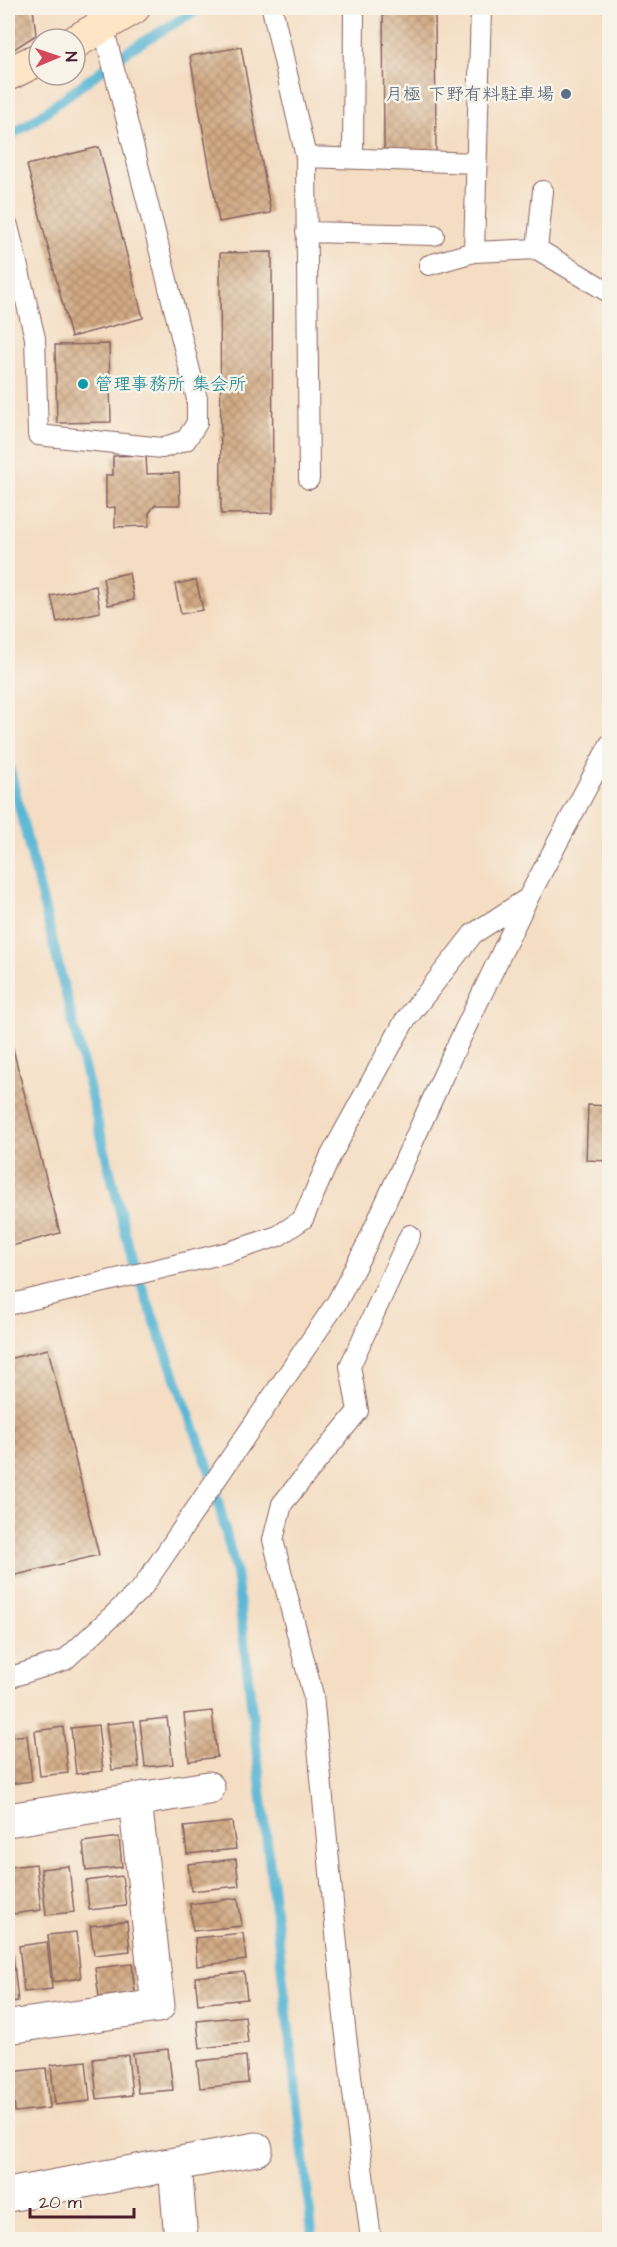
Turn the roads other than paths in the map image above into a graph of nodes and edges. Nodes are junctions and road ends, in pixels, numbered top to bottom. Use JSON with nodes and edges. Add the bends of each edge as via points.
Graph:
{"nodes":[{"id":1,"x":133,"y":8,"type":"edge"},
{"id":2,"x":272,"y":8,"type":"edge"},
{"id":3,"x":354,"y":8,"type":"edge"},
{"id":4,"x":481,"y":8,"type":"edge"},
{"id":5,"x":106,"y":39,"type":"junction"},
{"id":6,"x":87,"y":41,"type":"edge"},
{"id":7,"x":27,"y":65,"type":"edge"},
{"id":8,"x":8,"y":74,"type":"edge"},
{"id":9,"x":306,"y":157,"type":"junction"},
{"id":10,"x":353,"y":159,"type":"junction"},
{"id":11,"x":477,"y":163,"type":"junction"},
{"id":12,"x":543,"y":191,"type":"dead end"},
{"id":13,"x":8,"y":226,"type":"edge"},
{"id":14,"x":306,"y":232,"type":"junction"},
{"id":15,"x":434,"y":235,"type":"dead end"},
{"id":16,"x":537,"y":249,"type":"junction"},
{"id":17,"x":474,"y":252,"type":"junction"},
{"id":18,"x":429,"y":265,"type":"dead end"},
{"id":19,"x":609,"y":293,"type":"edge"},
{"id":20,"x":309,"y":479,"type":"dead end"},
{"id":21,"x":609,"y":744,"type":"edge"},
{"id":22,"x":528,"y":898,"type":"junction"},
{"id":23,"x":410,"y":1235,"type":"dead end"},
{"id":24,"x":8,"y":1305,"type":"edge"},
{"id":25,"x":8,"y":1678,"type":"edge"},
{"id":26,"x":208,"y":1788,"type":"dead end"},
{"id":27,"x":135,"y":1800,"type":"junction"},
{"id":28,"x":8,"y":1820,"type":"edge"},
{"id":29,"x":8,"y":2027,"type":"edge"},
{"id":30,"x":256,"y":2149,"type":"dead end"},
{"id":31,"x":175,"y":2164,"type":"junction"},
{"id":32,"x":8,"y":2195,"type":"edge"},
{"id":33,"x":181,"y":2240,"type":"edge"},
{"id":34,"x":371,"y":2240,"type":"edge"}],
"edges":[{"from":1,"to":5,"type":"street"},
{"from":2,"to":9,"type":"lane"},
{"from":3,"to":10,"type":"lane"},
{"from":4,"to":11,"type":"lane"},
{"from":5,"to":6,"type":"street"},
{"from":5,"to":13,"type":"lane","via":[[197,399],[197,423],[186,440],[162,448],[38,435],[35,338]]},
{"from":7,"to":8,"type":"street"},
{"from":9,"to":10,"type":"lane"},
{"from":9,"to":14,"type":"lane"},
{"from":10,"to":11,"type":"lane"},
{"from":11,"to":17,"type":"lane"},
{"from":12,"to":16,"type":"lane"},
{"from":14,"to":15,"type":"lane"},
{"from":14,"to":20,"type":"lane"},
{"from":16,"to":17,"type":"lane"},
{"from":16,"to":19,"type":"lane"},
{"from":17,"to":18,"type":"lane"},
{"from":21,"to":22,"type":"lane"},
{"from":22,"to":24,"type":"lane","via":[[473,934],[404,1023],[330,1157],[303,1219],[278,1236],[229,1252]]},
{"from":22,"to":25,"type":"lane","via":[[337,1302],[142,1588],[65,1660]]},
{"from":23,"to":34,"type":"lane","via":[[350,1366],[358,1411],[282,1504],[273,1540],[313,1695],[345,2027]]},
{"from":26,"to":27,"type":"street"},
{"from":27,"to":28,"type":"street"},
{"from":27,"to":29,"type":"street","via":[[158,2006]]},
{"from":30,"to":31,"type":"street"},
{"from":31,"to":32,"type":"street"},
{"from":31,"to":33,"type":"street"}]}
